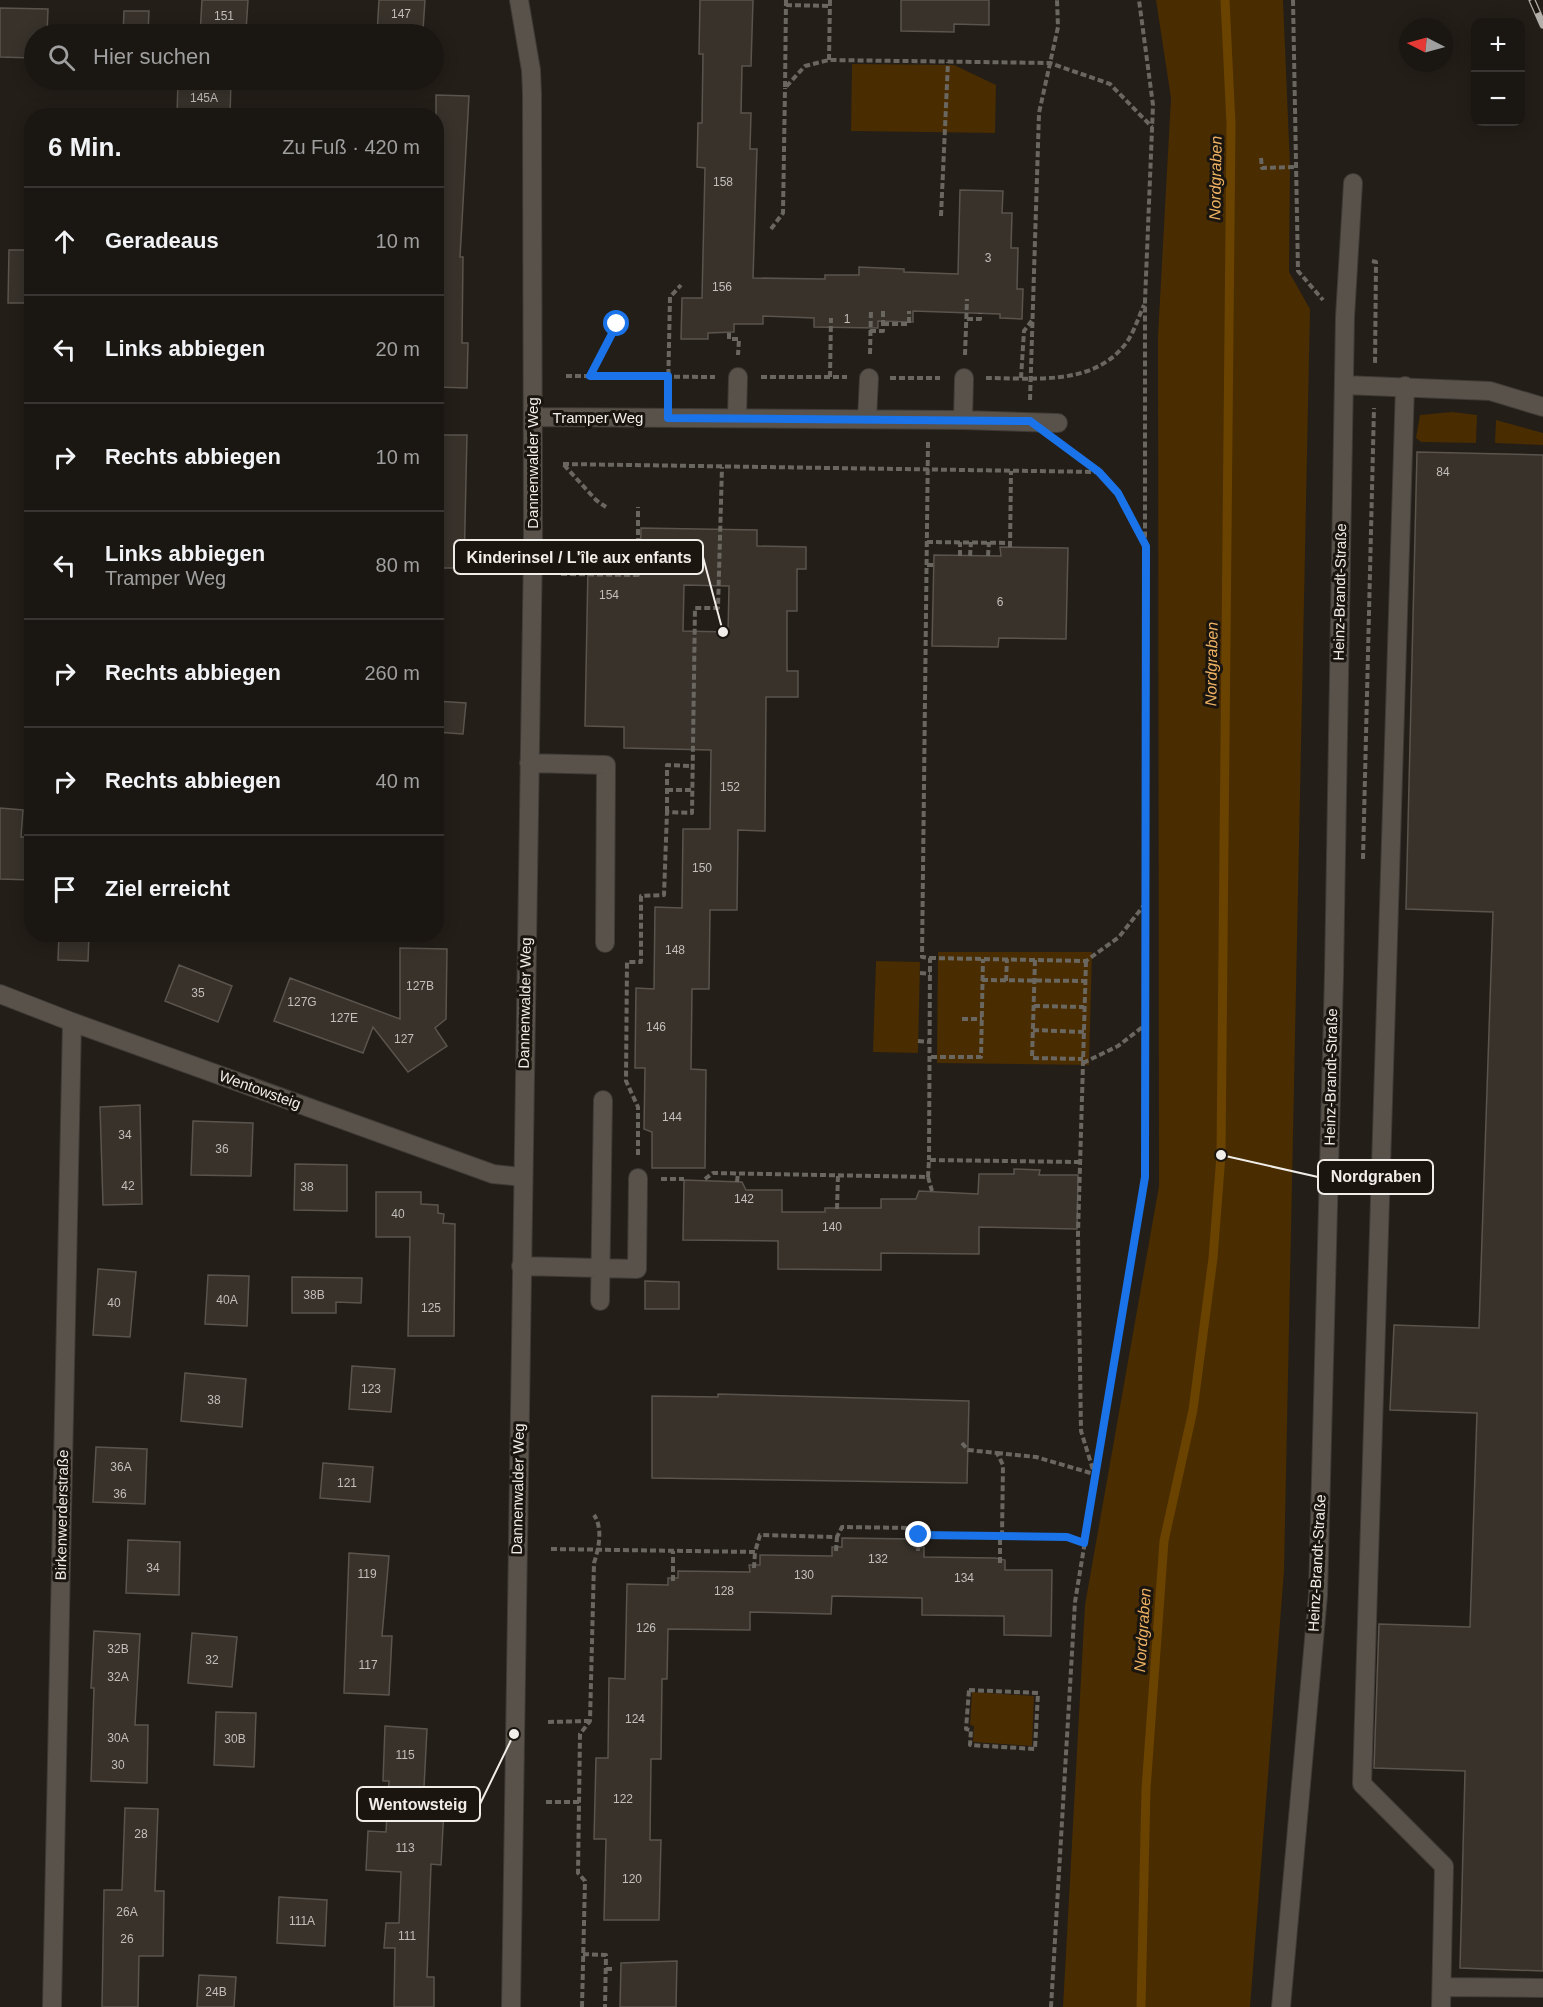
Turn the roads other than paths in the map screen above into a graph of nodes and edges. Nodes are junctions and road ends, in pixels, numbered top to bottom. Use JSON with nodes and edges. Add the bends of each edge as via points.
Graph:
{"nodes":[{"id":1,"x":519,"y":0,"type":"edge"},
{"id":2,"x":1353,"y":183,"type":"dead end"},
{"id":3,"x":738,"y":377,"type":"road end"},
{"id":4,"x":869,"y":378,"type":"road end"},
{"id":5,"x":964,"y":378,"type":"road end"},
{"id":6,"x":1344,"y":385,"type":"junction"},
{"id":7,"x":1405,"y":386,"type":"junction"},
{"id":8,"x":1543,"y":407,"type":"edge"},
{"id":9,"x":534,"y":417,"type":"junction"},
{"id":10,"x":737,"y":418,"type":"junction"},
{"id":11,"x":867,"y":420,"type":"junction"},
{"id":12,"x":963,"y":420,"type":"junction"},
{"id":13,"x":1058,"y":423,"type":"dead end"},
{"id":14,"x":529,"y":763,"type":"junction"},
{"id":15,"x":605,"y":943,"type":"dead end"},
{"id":16,"x":0,"y":993,"type":"edge"},
{"id":17,"x":72,"y":1022,"type":"junction"},
{"id":18,"x":603,"y":1100,"type":"dead end"},
{"id":19,"x":522,"y":1177,"type":"junction"},
{"id":20,"x":638,"y":1178,"type":"road end"},
{"id":21,"x":521,"y":1266,"type":"junction"},
{"id":22,"x":601,"y":1268,"type":"junction"},
{"id":23,"x":600,"y":1301,"type":"dead end"},
{"id":24,"x":1443,"y":1987,"type":"junction"},
{"id":25,"x":1543,"y":1988,"type":"edge"},
{"id":26,"x":52,"y":2007,"type":"edge"},
{"id":27,"x":512,"y":2007,"type":"edge"},
{"id":28,"x":1281,"y":2007,"type":"edge"},
{"id":29,"x":1441,"y":2007,"type":"edge"}],
"edges":[{"from":1,"to":9,"type":"street","name":"Dannenwalder Weg","via":[[532,94]]},
{"from":2,"to":6,"type":"street","name":"Heinz-Brandt-Straße","via":[[1344,317]]},
{"from":3,"to":10,"type":"street"},
{"from":4,"to":11,"type":"street"},
{"from":5,"to":12,"type":"street"},
{"from":6,"to":7,"type":"street"},
{"from":6,"to":28,"type":"street","name":"Heinz-Brandt-Straße","via":[[1318,1595]]},
{"from":7,"to":8,"type":"street","via":[[1490,391]]},
{"from":7,"to":24,"type":"street","via":[[1362,1784],[1444,1866]]},
{"from":9,"to":10,"type":"street","name":"Tramper Weg"},
{"from":9,"to":14,"type":"street","name":"Dannenwalder Weg"},
{"from":10,"to":11,"type":"street","name":"Tramper Weg"},
{"from":11,"to":12,"type":"street","name":"Tramper Weg"},
{"from":12,"to":13,"type":"street","name":"Tramper Weg"},
{"from":14,"to":15,"type":"street","via":[[606,765]]},
{"from":14,"to":19,"type":"street","name":"Dannenwalder Weg"},
{"from":16,"to":17,"type":"street","name":"Wentowsteig"},
{"from":17,"to":19,"type":"street","name":"Wentowsteig","via":[[493,1174]]},
{"from":17,"to":26,"type":"street","name":"Birkenwerderstraße"},
{"from":18,"to":22,"type":"street"},
{"from":19,"to":21,"type":"street","name":"Dannenwalder Weg"},
{"from":20,"to":22,"type":"street","via":[[637,1269]]},
{"from":21,"to":22,"type":"street"},
{"from":21,"to":27,"type":"street","name":"Dannenwalder Weg"},
{"from":22,"to":23,"type":"street"},
{"from":24,"to":25,"type":"street"},
{"from":24,"to":29,"type":"street"}]}
